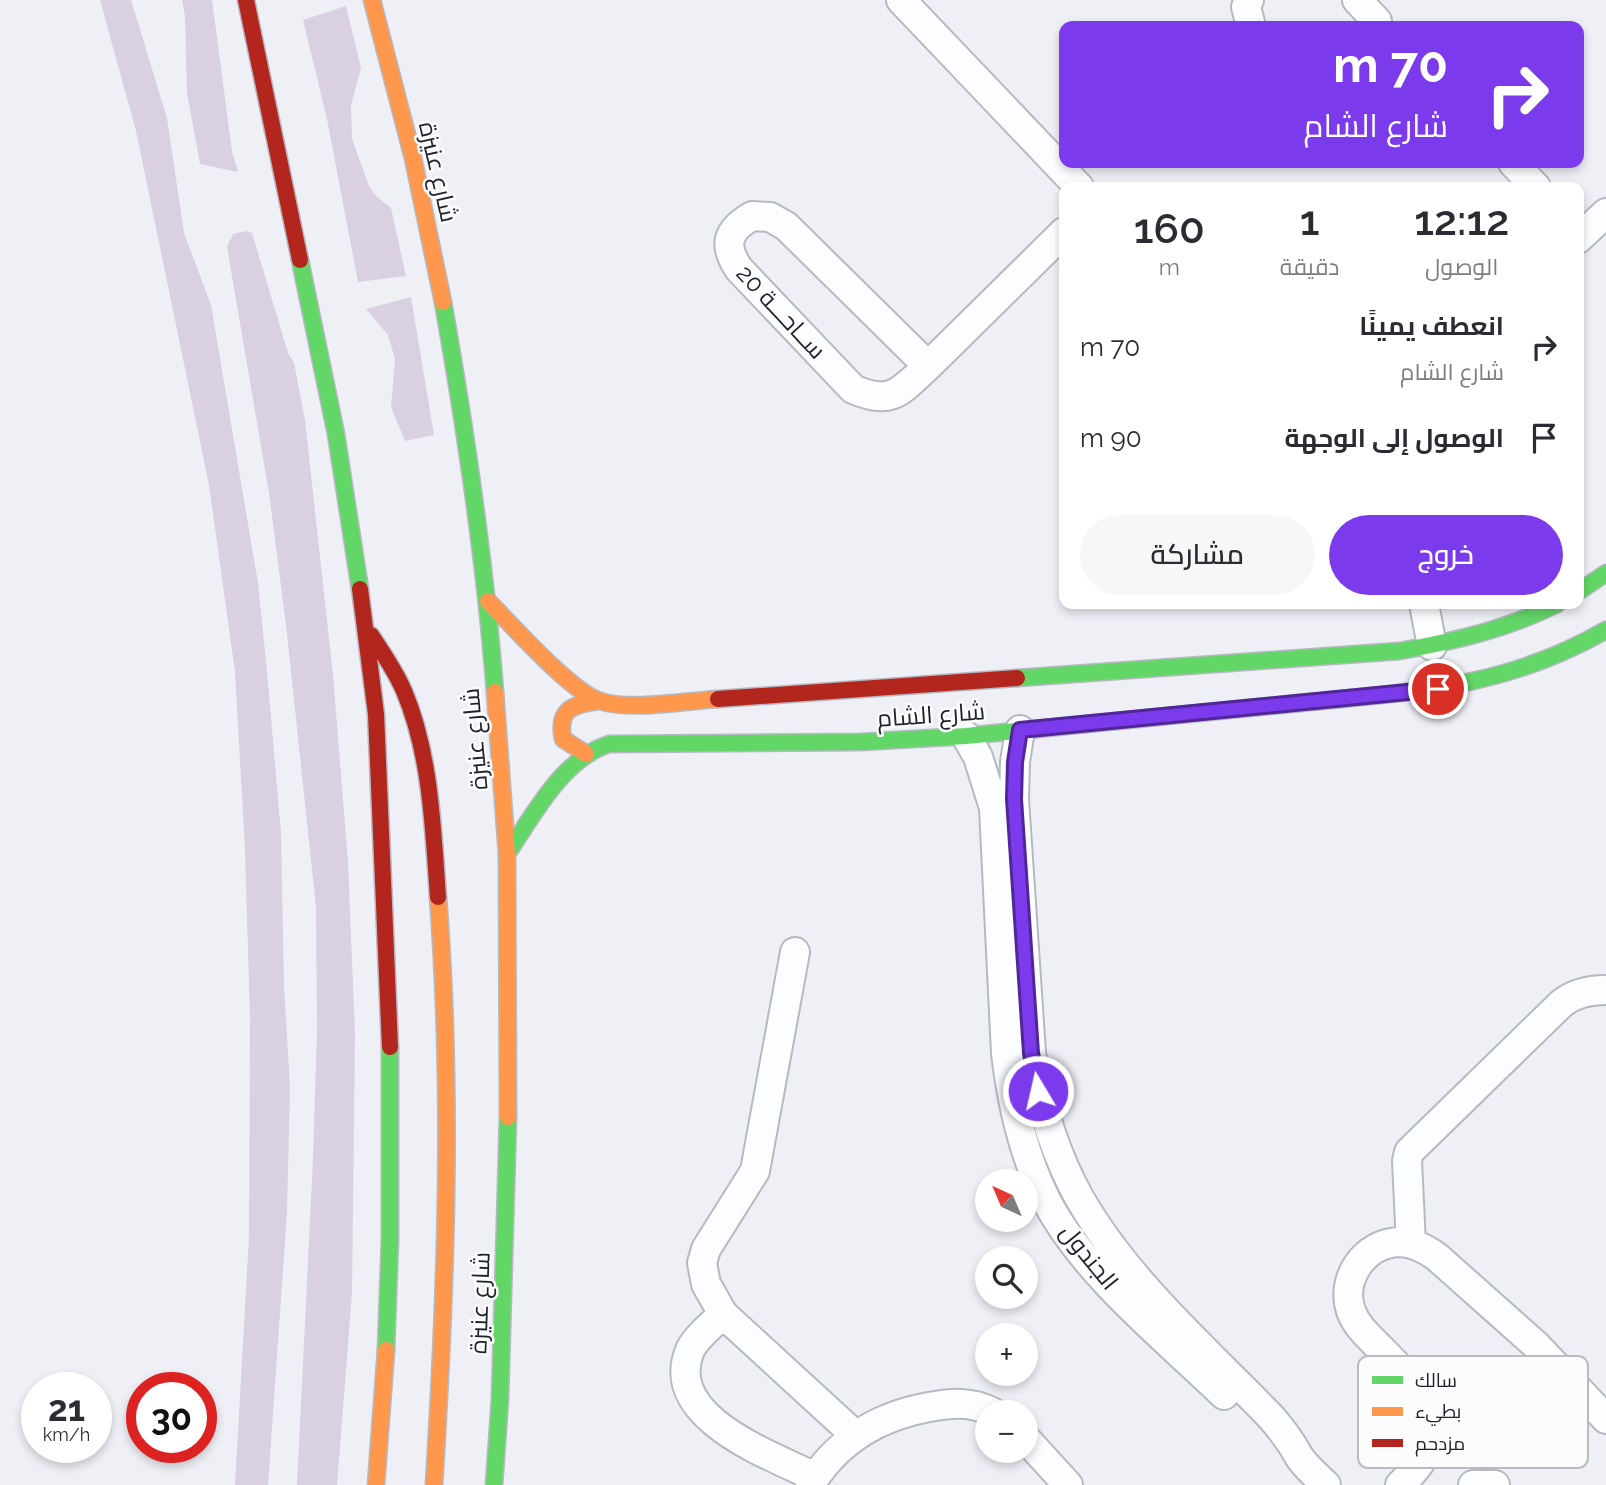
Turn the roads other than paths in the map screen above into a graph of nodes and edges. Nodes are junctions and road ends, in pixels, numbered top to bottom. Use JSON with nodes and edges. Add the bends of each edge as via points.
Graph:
{"nodes":[{"id":1,"x":246,"y":0,"type":"edge"},
{"id":2,"x":372,"y":0,"type":"edge"},
{"id":3,"x":901,"y":0,"type":"edge"},
{"id":4,"x":1249,"y":0,"type":"edge"},
{"id":5,"x":1357,"y":0,"type":"edge"},
{"id":6,"x":1250,"y":21,"type":"edge"},
{"id":7,"x":1375,"y":21,"type":"edge"},
{"id":8,"x":1059,"y":166,"type":"edge"},
{"id":9,"x":1061,"y":168,"type":"edge"},
{"id":10,"x":1518,"y":168,"type":"edge"},
{"id":11,"x":1074,"y":182,"type":"edge"},
{"id":12,"x":1531,"y":182,"type":"edge"},
{"id":13,"x":1606,"y":213,"type":"edge"},
{"id":14,"x":1584,"y":232,"type":"edge"},
{"id":15,"x":1059,"y":237,"type":"edge"},
{"id":16,"x":928,"y":366,"type":"junction"},
{"id":17,"x":1606,"y":573,"type":"edge"},
{"id":18,"x":1584,"y":588,"type":"edge"},
{"id":19,"x":488,"y":601,"type":"junction"},
{"id":20,"x":1424,"y":609,"type":"edge"},
{"id":21,"x":1546,"y":609,"type":"edge"},
{"id":22,"x":366,"y":628,"type":"junction"},
{"id":23,"x":1606,"y":630,"type":"edge"},
{"id":24,"x":1432,"y":646,"type":"junction"},
{"id":25,"x":599,"y":701,"type":"junction"},
{"id":26,"x":1020,"y":730,"type":"junction"},
{"id":27,"x":966,"y":736,"type":"junction"},
{"id":28,"x":586,"y":754,"type":"junction"},
{"id":29,"x":507,"y":854,"type":"junction"},
{"id":30,"x":795,"y":952,"type":"dead end"},
{"id":31,"x":1606,"y":990,"type":"edge"},
{"id":32,"x":1411,"y":1244,"type":"junction"},
{"id":33,"x":723,"y":1314,"type":"junction"},
{"id":34,"x":1387,"y":1356,"type":"edge"},
{"id":35,"x":1547,"y":1356,"type":"edge"},
{"id":36,"x":1588,"y":1399,"type":"edge"},
{"id":37,"x":975,"y":1405,"type":"edge"},
{"id":38,"x":1606,"y":1419,"type":"edge"},
{"id":39,"x":855,"y":1435,"type":"junction"},
{"id":40,"x":1038,"y":1452,"type":"edge"},
{"id":41,"x":1301,"y":1459,"type":"junction"},
{"id":42,"x":1416,"y":1468,"type":"edge"},
{"id":43,"x":812,"y":1481,"type":"edge"},
{"id":44,"x":376,"y":1485,"type":"edge"},
{"id":45,"x":434,"y":1485,"type":"edge"},
{"id":46,"x":494,"y":1485,"type":"edge"},
{"id":47,"x":1068,"y":1485,"type":"edge"},
{"id":48,"x":1326,"y":1485,"type":"edge"},
{"id":49,"x":1400,"y":1485,"type":"edge"},
{"id":50,"x":1473,"y":1485,"type":"edge"},
{"id":51,"x":1495,"y":1485,"type":"edge"}],
"edges":[{"from":1,"to":22,"type":"main road","via":[[336,435]]},
{"from":2,"to":19,"type":"main road","name":"شارع عنيزة","via":[[413,158],[442,299]]},
{"from":3,"to":8,"type":"street"},
{"from":4,"to":6,"type":"street"},
{"from":5,"to":7,"type":"street"},
{"from":9,"to":11,"type":"street"},
{"from":10,"to":12,"type":"street"},
{"from":13,"to":14,"type":"street"},
{"from":15,"to":16,"type":"street","name":"ســاحـــة 20"},
{"from":16,"to":16,"type":"street","name":"ســاحـــة 20","via":[[888,397],[871,397],[853,389],[738,269],[730,256],[736,225],[752,216],[770,217],[786,226]]},
{"from":17,"to":18,"type":"main road"},
{"from":19,"to":25,"type":"main road","name":"شارع الشام","via":[[575,687]]},
{"from":19,"to":29,"type":"main road","name":"شارع عنيزة"},
{"from":20,"to":24,"type":"street"},
{"from":21,"to":24,"type":"main road","name":"شارع الشام","via":[[1511,624]]},
{"from":22,"to":44,"type":"main road","via":[[382,803],[390,1014],[390,1240]]},
{"from":22,"to":45,"type":"main road","via":[[403,685],[426,771],[445,968],[448,1159]]},
{"from":23,"to":26,"type":"main road","name":"شارع الشام","via":[[1532,667],[1438,689]]},
{"from":24,"to":25,"type":"main road","name":"شارع الشام","via":[[650,705]]},
{"from":25,"to":28,"type":"main road","via":[[576,703],[561,725],[563,739]]},
{"from":26,"to":27,"type":"main road","name":"شارع الشام"},
{"from":26,"to":41,"type":"street","name":"الجندول","via":[[1014,799],[1028,1014],[1048,1128],[1068,1176],[1101,1232],[1158,1301],[1287,1435]]},
{"from":27,"to":28,"type":"main road","name":"شارع الشام","via":[[862,742],[618,742]]},
{"from":27,"to":41,"type":"street","name":"الجندول","via":[[988,782],[994,808],[1010,1092],[1019,1131],[1048,1204],[1119,1295],[1276,1445]]},
{"from":28,"to":29,"type":"main road","name":"شارع الشام","via":[[555,787]]},
{"from":29,"to":46,"type":"main road","name":"شارع عنيزة","via":[[508,1148]]},
{"from":30,"to":33,"type":"street","via":[[755,1171],[706,1249],[702,1263],[706,1284]]},
{"from":31,"to":32,"type":"street","via":[[1583,992],[1561,1004],[1409,1152]]},
{"from":32,"to":34,"type":"street","via":[[1399,1242],[1373,1250],[1362,1259],[1349,1284],[1348,1298],[1357,1324]]},
{"from":32,"to":35,"type":"street","via":[[1437,1257]]},
{"from":33,"to":39,"type":"street"},
{"from":33,"to":43,"type":"street","via":[[691,1349],[688,1386],[700,1410],[724,1431]]},
{"from":36,"to":38,"type":"street"},
{"from":37,"to":39,"type":"street","via":[[951,1403],[913,1410]]},
{"from":39,"to":43,"type":"street"},
{"from":40,"to":47,"type":"street"},
{"from":41,"to":48,"type":"street","name":"الجندول"},
{"from":42,"to":49,"type":"street"},
{"from":50,"to":51,"type":"street"}]}
